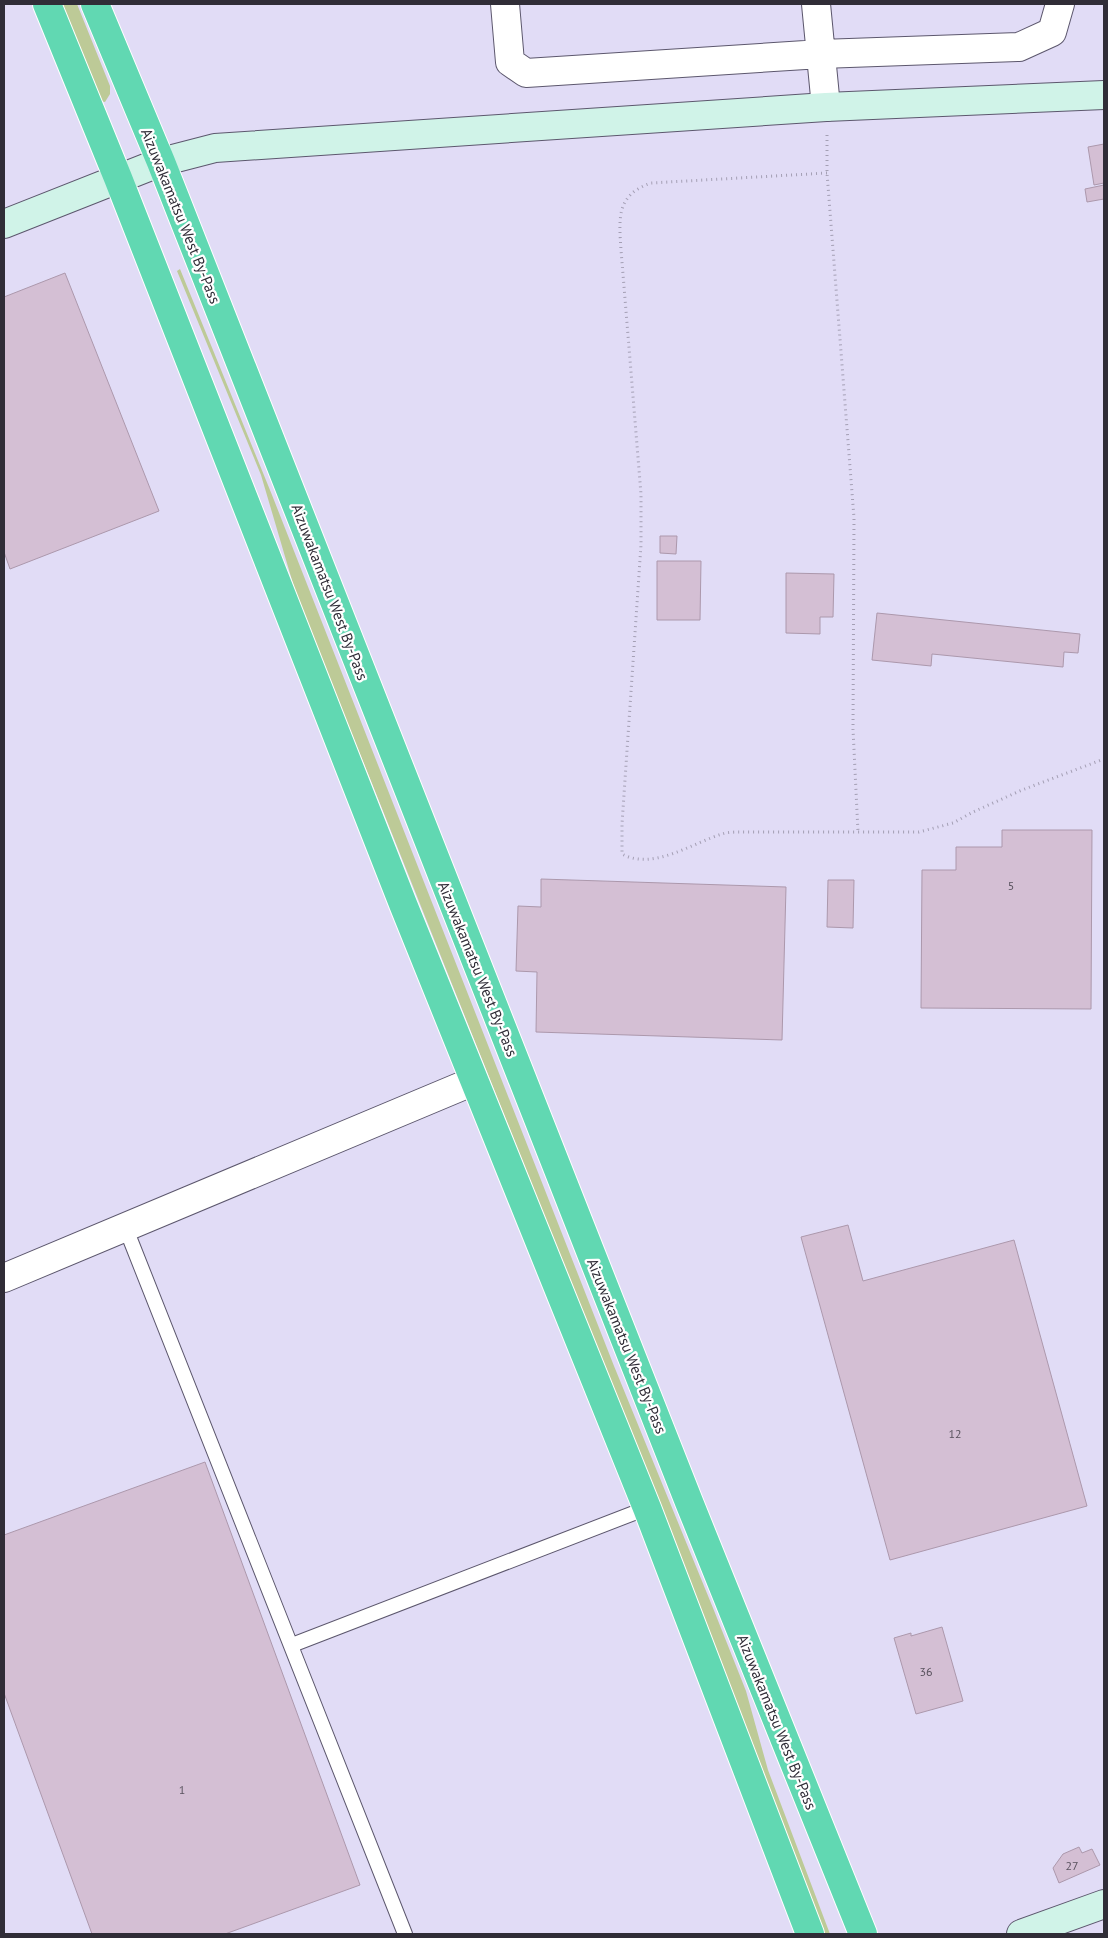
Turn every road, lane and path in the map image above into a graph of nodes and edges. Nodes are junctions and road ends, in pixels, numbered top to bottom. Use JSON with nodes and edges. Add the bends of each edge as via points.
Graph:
{"nodes":[{"id":1,"x":47,"y":4,"type":"edge"},
{"id":2,"x":95,"y":4,"type":"edge"},
{"id":3,"x":505,"y":4,"type":"edge"},
{"id":4,"x":816,"y":4,"type":"edge"},
{"id":5,"x":1060,"y":4,"type":"edge"},
{"id":6,"x":821,"y":54,"type":"junction"},
{"id":7,"x":1104,"y":95,"type":"edge"},
{"id":8,"x":826,"y":107,"type":"junction"},
{"id":9,"x":161,"y":162,"type":"junction"},
{"id":10,"x":828,"y":173,"type":"junction"},
{"id":11,"x":118,"y":178,"type":"junction"},
{"id":12,"x":4,"y":224,"type":"edge"},
{"id":13,"x":1104,"y":759,"type":"edge"},
{"id":14,"x":858,"y":832,"type":"junction"},
{"id":15,"x":474,"y":1080,"type":"junction"},
{"id":16,"x":130,"y":1239,"type":"dead end"},
{"id":17,"x":4,"y":1278,"type":"edge"},
{"id":18,"x":647,"y":1508,"type":"junction"},
{"id":19,"x":292,"y":1645,"type":"junction"},
{"id":20,"x":1104,"y":1904,"type":"edge"},
{"id":21,"x":405,"y":1934,"type":"edge"},
{"id":22,"x":810,"y":1934,"type":"edge"},
{"id":23,"x":863,"y":1934,"type":"edge"},
{"id":24,"x":1022,"y":1934,"type":"edge"}],
"edges":[{"from":1,"to":11,"type":"highway"},
{"from":2,"to":9,"type":"highway","name":"Aizuwakamatsu West By-Pass"},
{"from":3,"to":6,"type":"street","via":[[510,62],[526,73]]},
{"from":4,"to":6,"type":"street"},
{"from":5,"to":6,"type":"street","via":[[1052,32],[1019,47]]},
{"from":6,"to":8,"type":"street"},
{"from":7,"to":8,"type":"street"},
{"from":8,"to":9,"type":"street","via":[[215,148]]},
{"from":8,"to":10,"type":"path"},
{"from":9,"to":11,"type":"street"},
{"from":9,"to":23,"type":"highway","name":"Aizuwakamatsu West By-Pass","via":[[667,1447]]},
{"from":10,"to":14,"type":"path","via":[[854,518],[853,729]]},
{"from":10,"to":14,"type":"path","via":[[651,182],[637,188],[621,209],[621,250],[640,494],[622,854],[630,858],[664,856],[724,833],[775,830]]},
{"from":11,"to":12,"type":"street"},
{"from":11,"to":15,"type":"highway"},
{"from":13,"to":14,"type":"path","via":[[1022,790],[953,823],[918,832]]},
{"from":15,"to":17,"type":"street"},
{"from":15,"to":18,"type":"highway"},
{"from":16,"to":19,"type":"lane"},
{"from":18,"to":19,"type":"lane"},
{"from":18,"to":22,"type":"highway"},
{"from":19,"to":21,"type":"lane"},
{"from":20,"to":24,"type":"street"}]}
